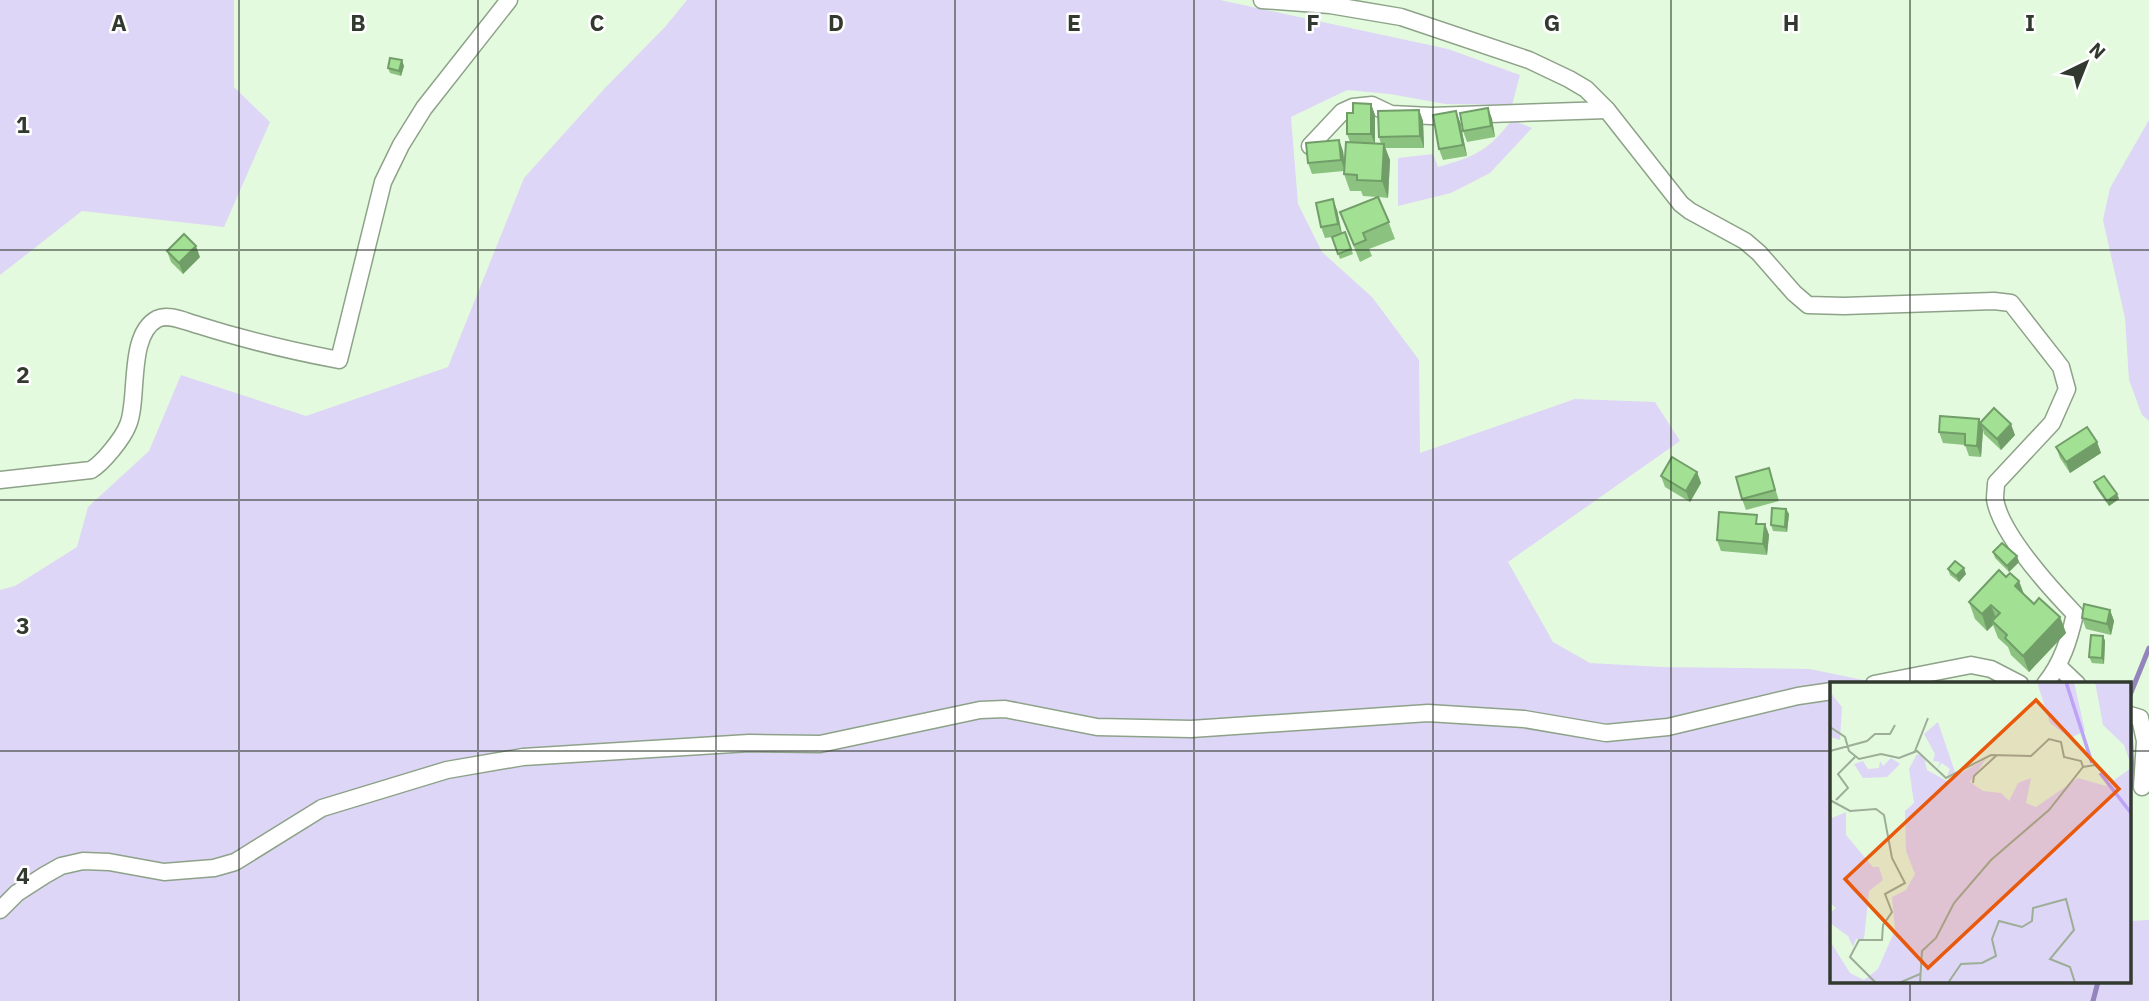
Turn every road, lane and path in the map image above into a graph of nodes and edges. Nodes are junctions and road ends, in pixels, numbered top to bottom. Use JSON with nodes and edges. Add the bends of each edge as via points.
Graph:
{"nodes":[{"id":1,"x":509,"y":0,"type":"edge"},
{"id":2,"x":1262,"y":0,"type":"edge"},
{"id":3,"x":1606,"y":110,"type":"junction"},
{"id":4,"x":1310,"y":146,"type":"edge"},
{"id":5,"x":0,"y":480,"type":"edge"},
{"id":6,"x":2058,"y":666,"type":"junction"},
{"id":7,"x":1884,"y":682,"type":"edge"},
{"id":8,"x":2016,"y":682,"type":"edge"},
{"id":9,"x":2046,"y":682,"type":"edge"},
{"id":10,"x":2076,"y":682,"type":"edge"},
{"id":11,"x":1830,"y":691,"type":"edge"},
{"id":12,"x":2132,"y":716,"type":"edge"},
{"id":13,"x":2142,"y":787,"type":"dead end"},
{"id":14,"x":0,"y":910,"type":"edge"}],
"edges":[{"from":1,"to":5,"type":"street","via":[[424,108],[383,182],[339,360],[159,318],[143,335],[128,425],[101,465]]},
{"from":2,"to":3,"type":"street","via":[[1401,17],[1529,60],[1586,89]]},
{"from":3,"to":4,"type":"street","via":[[1431,116],[1391,114],[1372,105],[1353,107],[1342,112]]},
{"from":3,"to":6,"type":"street","via":[[1681,204],[1745,241],[1808,304],[1994,301],[2011,303],[2027,322],[2061,368],[2067,389],[2052,423],[1996,483],[1995,500],[2008,530],[2075,614]]},
{"from":6,"to":9,"type":"street"},
{"from":6,"to":10,"type":"street"},
{"from":7,"to":8,"type":"street","via":[[1971,665],[1991,668]]},
{"from":11,"to":14,"type":"street","via":[[1668,727],[1606,733],[1524,719],[1428,713],[1191,729],[1097,727],[1005,709],[980,710],[820,744],[749,743],[523,757],[447,770],[322,808],[236,862],[214,868],[164,872],[83,861],[61,866],[17,893]]},
{"from":12,"to":13,"type":"street","via":[[2140,718],[2145,741]]}]}
